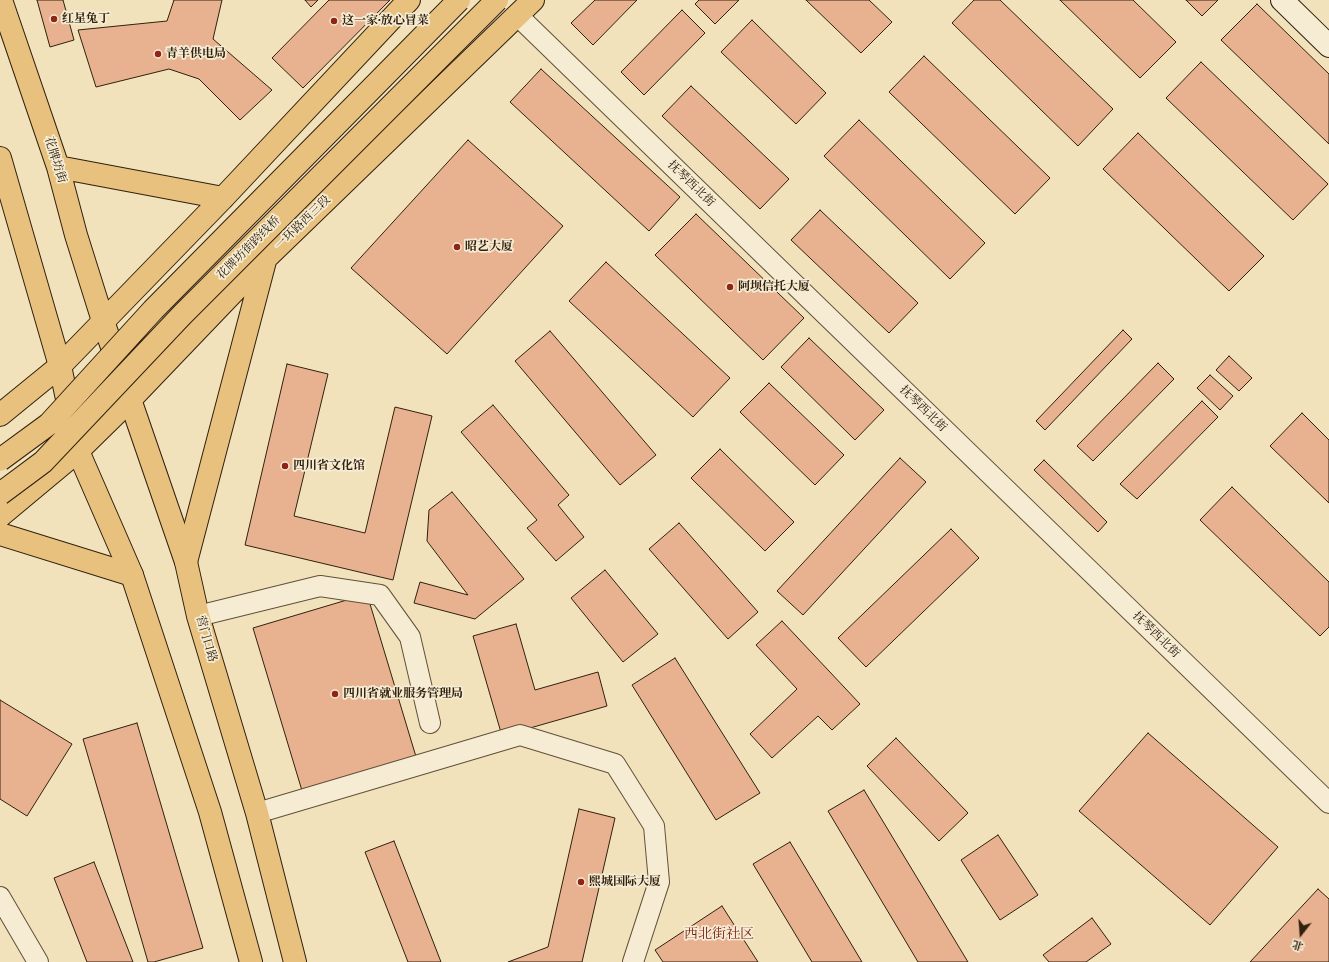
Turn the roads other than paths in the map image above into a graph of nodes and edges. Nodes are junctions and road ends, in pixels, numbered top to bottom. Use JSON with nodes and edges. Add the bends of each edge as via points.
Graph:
{"nodes":[{"id":1,"x":1,"y":0,"type":"edge"},
{"id":2,"x":409,"y":0,"type":"edge"},
{"id":3,"x":459,"y":0,"type":"edge"},
{"id":4,"x":496,"y":0,"type":"edge"},
{"id":5,"x":534,"y":0,"type":"edge"},
{"id":6,"x":1282,"y":0,"type":"edge"},
{"id":7,"x":518,"y":16,"type":"junction"},
{"id":8,"x":1329,"y":46,"type":"edge"},
{"id":9,"x":0,"y":158,"type":"edge"},
{"id":10,"x":58,"y":167,"type":"junction"},
{"id":11,"x":223,"y":198,"type":"junction"},
{"id":12,"x":265,"y":259,"type":"junction"},
{"id":13,"x":103,"y":321,"type":"junction"},
{"id":14,"x":60,"y":366,"type":"junction"},
{"id":15,"x":130,"y":400,"type":"junction"},
{"id":16,"x":0,"y":415,"type":"edge"},
{"id":17,"x":78,"y":451,"type":"junction"},
{"id":18,"x":0,"y":460,"type":"edge"},
{"id":19,"x":0,"y":494,"type":"edge"},
{"id":20,"x":0,"y":516,"type":"edge"},
{"id":21,"x":0,"y":534,"type":"edge"},
{"id":22,"x":186,"y":562,"type":"junction"},
{"id":23,"x":132,"y":575,"type":"junction"},
{"id":24,"x":198,"y":616,"type":"junction"},
{"id":25,"x":430,"y":723,"type":"dead end"},
{"id":26,"x":1329,"y":803,"type":"edge"},
{"id":27,"x":257,"y":813,"type":"junction"},
{"id":28,"x":0,"y":897,"type":"edge"},
{"id":29,"x":38,"y":962,"type":"edge"},
{"id":30,"x":251,"y":962,"type":"edge"},
{"id":31,"x":295,"y":962,"type":"edge"},
{"id":32,"x":633,"y":962,"type":"edge"}],
"edges":[{"from":1,"to":10,"type":"main road","name":"花牌坊街"},
{"from":2,"to":11,"type":"main road"},
{"from":3,"to":18,"type":"main road","name":"花牌坊街跨线桥","bridge":true,"via":[[153,310],[49,424]]},
{"from":4,"to":19,"type":"main road","name":"花牌坊街跨线桥","bridge":true,"via":[[182,315],[43,462]]},
{"from":5,"to":7,"type":"main road","name":"一环路西三段"},
{"from":6,"to":8,"type":"street"},
{"from":7,"to":12,"type":"main road","name":"一环路西三段"},
{"from":7,"to":26,"type":"street","name":"抚琴西北街"},
{"from":9,"to":14,"type":"main road"},
{"from":10,"to":11,"type":"main road"},
{"from":10,"to":13,"type":"main road","name":"花牌坊街"},
{"from":11,"to":13,"type":"main road"},
{"from":12,"to":15,"type":"main road","name":"一环路西三段"},
{"from":12,"to":22,"type":"main road"},
{"from":13,"to":14,"type":"main road"},
{"from":13,"to":15,"type":"main road","name":"营门口路"},
{"from":14,"to":16,"type":"main road"},
{"from":14,"to":17,"type":"main road"},
{"from":15,"to":17,"type":"main road","name":"一环路西三段"},
{"from":15,"to":22,"type":"main road","name":"营门口路"},
{"from":17,"to":20,"type":"main road","name":"一环路西三段"},
{"from":17,"to":23,"type":"main road"},
{"from":21,"to":23,"type":"main road"},
{"from":22,"to":24,"type":"main road","name":"营门口路"},
{"from":23,"to":30,"type":"main road","via":[[210,812]]},
{"from":24,"to":25,"type":"street","via":[[320,586],[380,596],[410,637]]},
{"from":24,"to":27,"type":"main road","name":"营门口路"},
{"from":27,"to":31,"type":"main road","name":"营门口路"},
{"from":27,"to":32,"type":"street","via":[[520,735],[615,764],[654,826],[659,882]]},
{"from":28,"to":29,"type":"street"}]}
